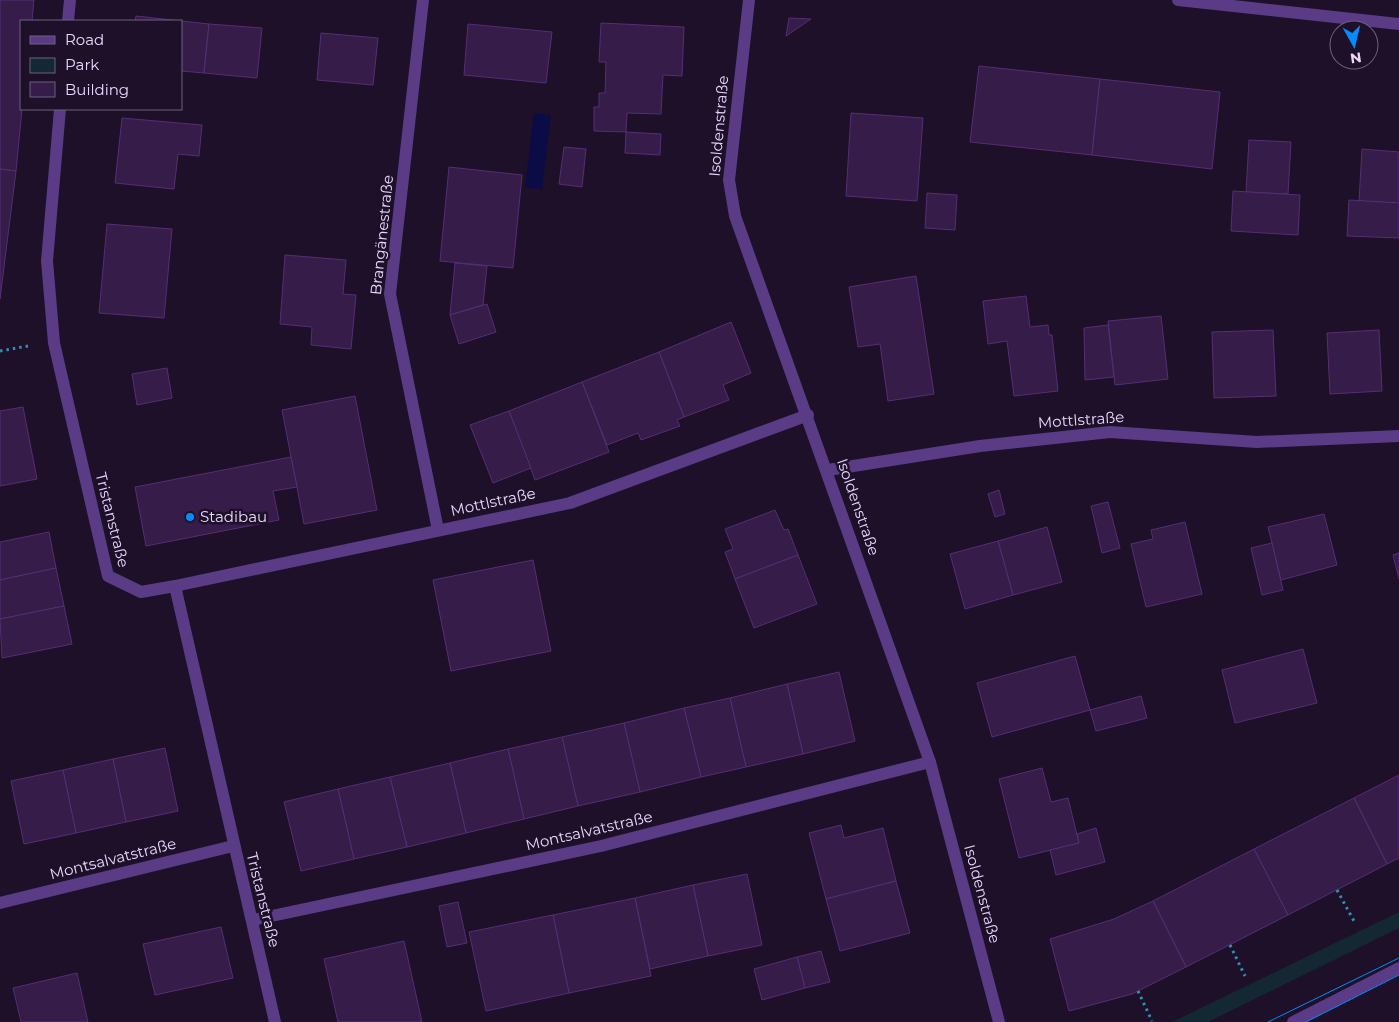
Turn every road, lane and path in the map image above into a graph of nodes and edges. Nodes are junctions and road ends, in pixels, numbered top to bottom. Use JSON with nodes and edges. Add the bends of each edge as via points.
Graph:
{"nodes":[{"id":1,"x":70,"y":0,"type":"edge"},
{"id":2,"x":423,"y":0,"type":"edge"},
{"id":3,"x":749,"y":0,"type":"edge"},
{"id":4,"x":1178,"y":0,"type":"edge"},
{"id":5,"x":68,"y":20,"type":"edge"},
{"id":6,"x":1399,"y":24,"type":"edge"},
{"id":7,"x":60,"y":110,"type":"edge"},
{"id":8,"x":808,"y":415,"type":"junction"},
{"id":9,"x":1399,"y":436,"type":"edge"},
{"id":10,"x":828,"y":470,"type":"junction"},
{"id":11,"x":438,"y":530,"type":"junction"},
{"id":12,"x":175,"y":586,"type":"junction"},
{"id":13,"x":930,"y":762,"type":"junction"},
{"id":14,"x":233,"y":846,"type":"junction"},
{"id":15,"x":1337,"y":890,"type":"dead end"},
{"id":16,"x":0,"y":903,"type":"edge"},
{"id":17,"x":253,"y":920,"type":"junction"},
{"id":18,"x":1354,"y":923,"type":"dead end"},
{"id":19,"x":1230,"y":945,"type":"dead end"},
{"id":20,"x":1399,"y":968,"type":"edge"},
{"id":21,"x":1246,"y":976,"type":"dead end"},
{"id":22,"x":1138,"y":991,"type":"dead end"},
{"id":23,"x":1152,"y":1021,"type":"edge"},
{"id":24,"x":275,"y":1022,"type":"edge"},
{"id":25,"x":999,"y":1022,"type":"edge"},
{"id":26,"x":1293,"y":1022,"type":"edge"}],
"edges":[{"from":1,"to":5,"type":"street"},
{"from":2,"to":11,"type":"street","name":"Brangänestraße","via":[[390,294]]},
{"from":3,"to":8,"type":"street","name":"Isoldenstraße","via":[[729,180],[735,216]]},
{"from":4,"to":6,"type":"street"},
{"from":7,"to":12,"type":"street","name":"Tristanstraße","via":[[47,261],[54,343],[108,576],[141,592]]},
{"from":8,"to":10,"type":"street","name":"Isoldenstraße"},
{"from":8,"to":11,"type":"street","name":"Mottlstraße","via":[[570,503]]},
{"from":9,"to":10,"type":"street","name":"Mottlstraße","via":[[1257,442],[1110,432],[980,446]]},
{"from":10,"to":13,"type":"street","name":"Isoldenstraße"},
{"from":11,"to":12,"type":"street","name":"Mottlstraße"},
{"from":12,"to":14,"type":"street","name":"Tristanstraße"},
{"from":13,"to":17,"type":"street","name":"Montsalvatstraße","via":[[600,846]]},
{"from":13,"to":25,"type":"street","name":"Isoldenstraße"},
{"from":14,"to":16,"type":"street","name":"Montsalvatstraße"},
{"from":14,"to":17,"type":"street","name":"Tristanstraße"},
{"from":15,"to":18,"type":"path"},
{"from":17,"to":24,"type":"street","name":"Tristanstraße"},
{"from":19,"to":21,"type":"path"},
{"from":20,"to":26,"type":"street"},
{"from":22,"to":23,"type":"path"}]}
